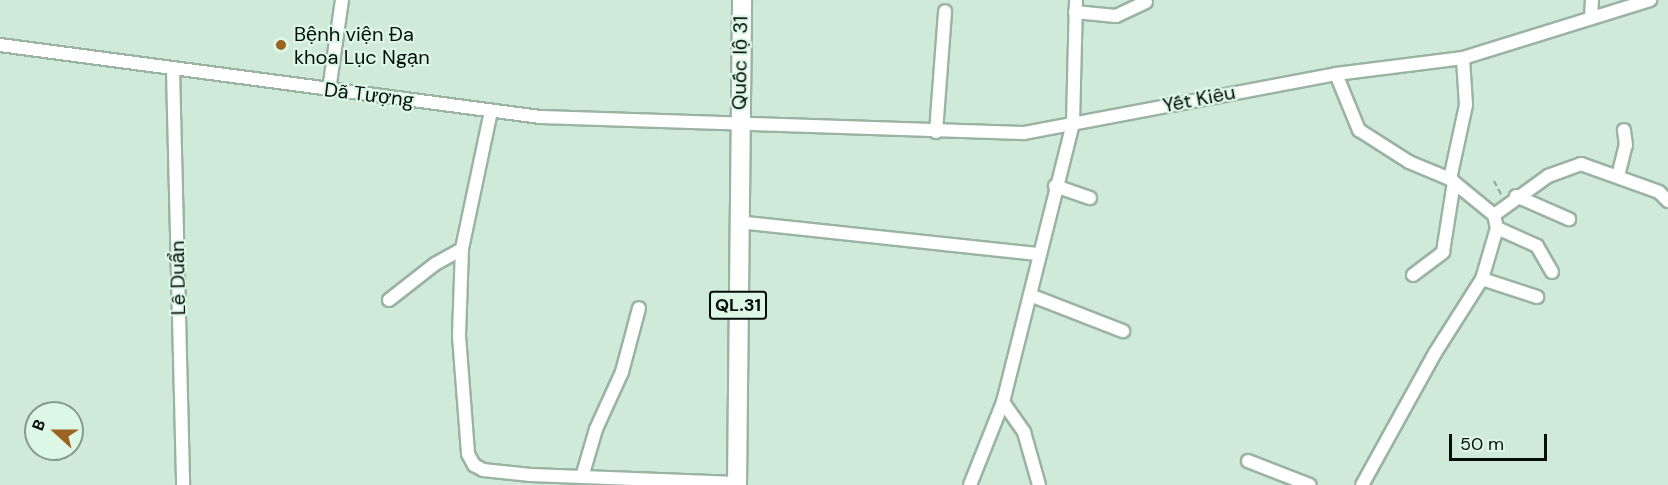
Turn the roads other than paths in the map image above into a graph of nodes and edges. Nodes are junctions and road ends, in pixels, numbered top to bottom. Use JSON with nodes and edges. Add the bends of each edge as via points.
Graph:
{"nodes":[{"id":1,"x":342,"y":0,"type":"edge"},
{"id":2,"x":742,"y":0,"type":"edge"},
{"id":3,"x":1592,"y":0,"type":"edge"},
{"id":4,"x":1650,"y":0,"type":"edge"},
{"id":5,"x":1146,"y":2,"type":"dead end"},
{"id":6,"x":1076,"y":6,"type":"edge"},
{"id":7,"x":945,"y":11,"type":"dead end"},
{"id":8,"x":1591,"y":18,"type":"junction"},
{"id":9,"x":0,"y":45,"type":"edge"},
{"id":10,"x":1463,"y":58,"type":"junction"},
{"id":11,"x":173,"y":70,"type":"junction"},
{"id":12,"x":1336,"y":74,"type":"junction"},
{"id":13,"x":329,"y":90,"type":"junction"},
{"id":14,"x":491,"y":111,"type":"junction"},
{"id":15,"x":1073,"y":123,"type":"junction"},
{"id":16,"x":739,"y":125,"type":"junction"},
{"id":17,"x":1624,"y":130,"type":"dead end"},
{"id":18,"x":936,"y":132,"type":"junction"},
{"id":19,"x":1618,"y":176,"type":"junction"},
{"id":20,"x":1452,"y":180,"type":"junction"},
{"id":21,"x":1055,"y":186,"type":"junction"},
{"id":22,"x":1090,"y":198,"type":"dead end"},
{"id":23,"x":1511,"y":200,"type":"junction"},
{"id":24,"x":1668,"y":201,"type":"edge"},
{"id":25,"x":1494,"y":215,"type":"junction"},
{"id":26,"x":1569,"y":219,"type":"dead end"},
{"id":27,"x":738,"y":222,"type":"junction"},
{"id":28,"x":1497,"y":228,"type":"junction"},
{"id":29,"x":462,"y":249,"type":"junction"},
{"id":30,"x":1038,"y":254,"type":"junction"},
{"id":31,"x":1551,"y":272,"type":"dead end"},
{"id":32,"x":1413,"y":275,"type":"dead end"},
{"id":33,"x":1482,"y":279,"type":"junction"},
{"id":34,"x":1030,"y":295,"type":"junction"},
{"id":35,"x":1537,"y":297,"type":"dead end"},
{"id":36,"x":388,"y":300,"type":"dead end"},
{"id":37,"x":639,"y":308,"type":"dead end"},
{"id":38,"x":1123,"y":331,"type":"dead end"},
{"id":39,"x":1003,"y":402,"type":"junction"},
{"id":40,"x":1248,"y":461,"type":"dead end"},
{"id":41,"x":582,"y":477,"type":"junction"},
{"id":42,"x":532,"y":480,"type":"edge"},
{"id":43,"x":737,"y":484,"type":"edge"},
{"id":44,"x":183,"y":485,"type":"edge"},
{"id":45,"x":970,"y":485,"type":"edge"},
{"id":46,"x":1039,"y":485,"type":"edge"},
{"id":47,"x":1310,"y":485,"type":"edge"},
{"id":48,"x":1362,"y":485,"type":"edge"}],
"edges":[{"from":1,"to":13,"type":"street"},
{"from":2,"to":16,"type":"highway","name":"Quốc lộ 31","number":"QL.31"},
{"from":3,"to":8,"type":"street"},
{"from":4,"to":8,"type":"street","name":"Yết Kiêu"},
{"from":5,"to":6,"type":"street","via":[[1116,16]]},
{"from":6,"to":15,"type":"street"},
{"from":7,"to":18,"type":"street"},
{"from":8,"to":10,"type":"street","name":"Yết Kiêu"},
{"from":9,"to":11,"type":"street","name":"Dã Tượng"},
{"from":10,"to":12,"type":"street","name":"Yết Kiêu"},
{"from":10,"to":20,"type":"street","via":[[1466,105]]},
{"from":11,"to":13,"type":"street","name":"Dã Tượng"},
{"from":11,"to":44,"type":"street","name":"Lê Duẩn"},
{"from":12,"to":15,"type":"street","name":"Yết Kiêu"},
{"from":12,"to":20,"type":"street","via":[[1359,130],[1409,162]]},
{"from":13,"to":14,"type":"street","name":"Dã Tượng"},
{"from":14,"to":16,"type":"street","name":"Dã Tượng","via":[[540,117]]},
{"from":14,"to":29,"type":"street"},
{"from":15,"to":18,"type":"street","name":"Yết Kiêu","via":[[1023,133]]},
{"from":15,"to":21,"type":"street"},
{"from":16,"to":18,"type":"street","name":"Yết Kiêu"},
{"from":16,"to":27,"type":"highway","number":"QL.31"},
{"from":17,"to":19,"type":"street","via":[[1626,145]]},
{"from":19,"to":23,"type":"street","via":[[1581,164],[1548,176]]},
{"from":19,"to":24,"type":"street","via":[[1659,192]]},
{"from":20,"to":25,"type":"street"},
{"from":20,"to":32,"type":"street","via":[[1443,252]]},
{"from":21,"to":22,"type":"street"},
{"from":21,"to":30,"type":"street"},
{"from":23,"to":25,"type":"street"},
{"from":23,"to":26,"type":"street"},
{"from":25,"to":28,"type":"street"},
{"from":27,"to":30,"type":"street"},
{"from":27,"to":43,"type":"highway","number":"QL.31"},
{"from":28,"to":31,"type":"street","via":[[1537,246]]},
{"from":28,"to":33,"type":"street"},
{"from":29,"to":36,"type":"street"},
{"from":29,"to":42,"type":"street","via":[[459,336],[468,454],[474,465],[483,470]]},
{"from":30,"to":34,"type":"street"},
{"from":33,"to":35,"type":"street"},
{"from":33,"to":48,"type":"street","via":[[1435,353]]},
{"from":34,"to":38,"type":"street"},
{"from":34,"to":39,"type":"street"},
{"from":37,"to":41,"type":"street","via":[[622,372],[596,429]]},
{"from":39,"to":45,"type":"street"},
{"from":39,"to":46,"type":"street","via":[[1024,432]]},
{"from":40,"to":47,"type":"street"},
{"from":41,"to":42,"type":"street"},
{"from":41,"to":43,"type":"street"}]}
